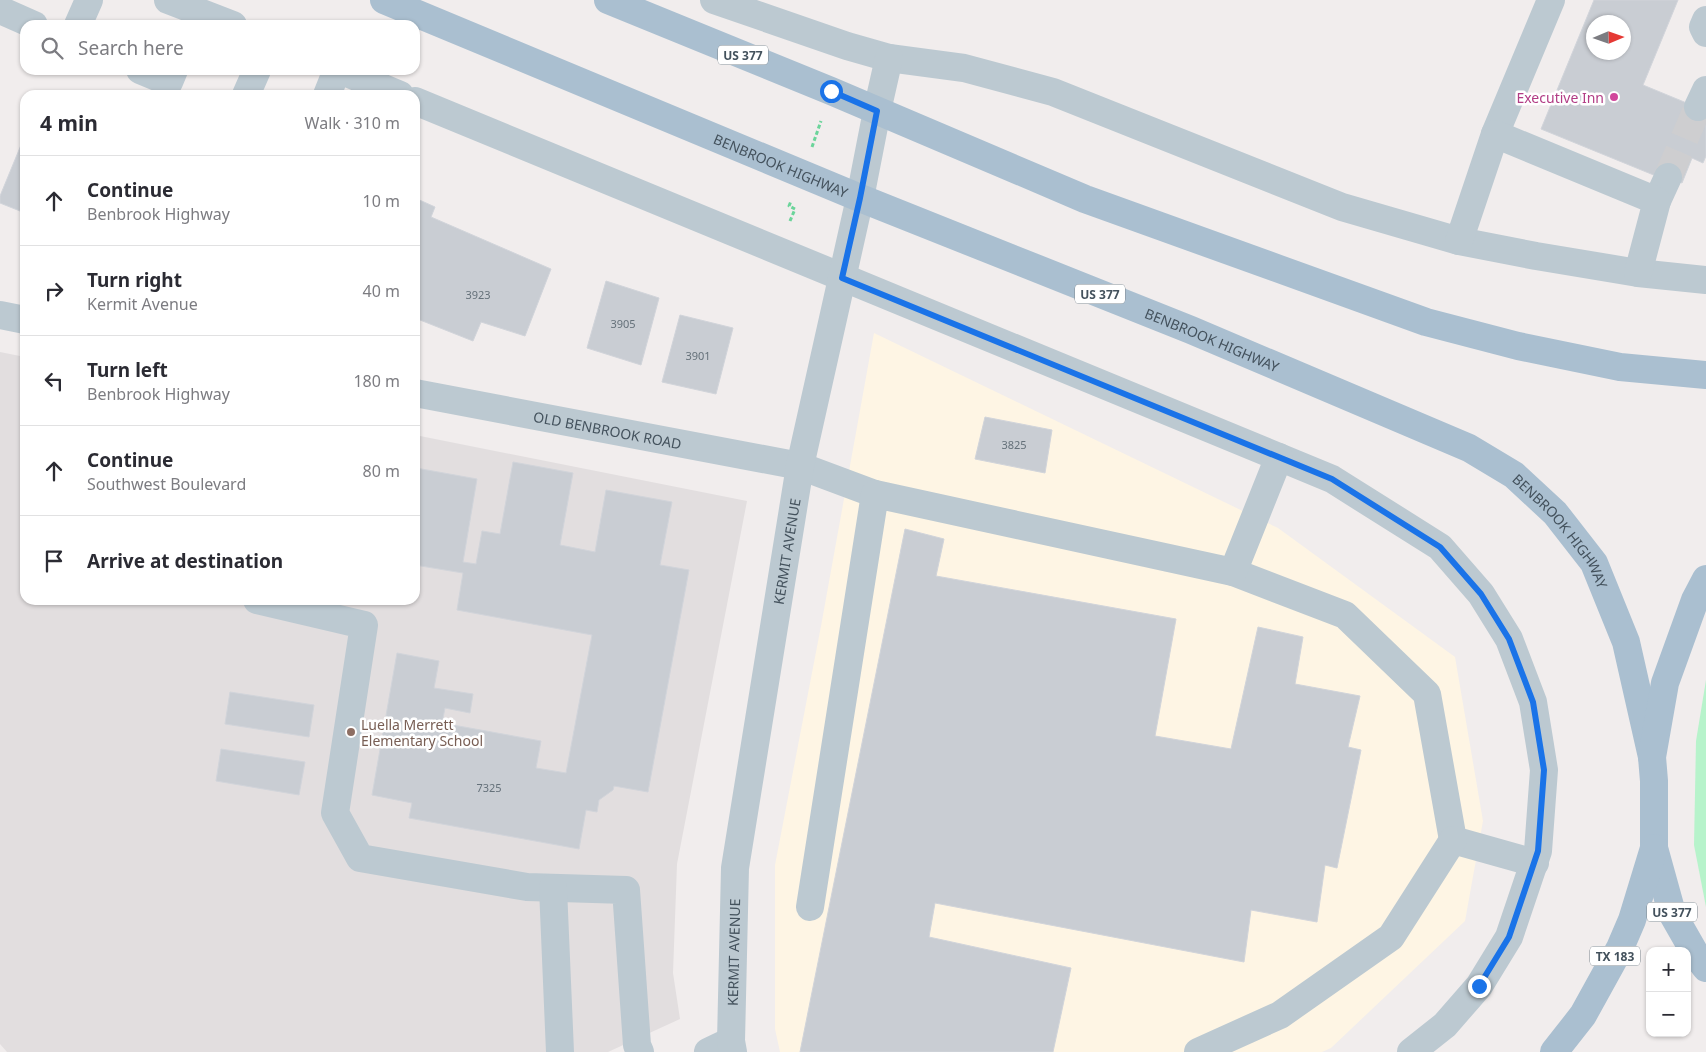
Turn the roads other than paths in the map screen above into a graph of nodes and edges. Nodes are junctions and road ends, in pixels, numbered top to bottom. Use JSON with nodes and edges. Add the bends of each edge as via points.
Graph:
{"nodes":[{"id":1,"x":90,"y":0,"type":"edge"},
{"id":2,"x":168,"y":0,"type":"edge"},
{"id":3,"x":384,"y":0,"type":"edge"},
{"id":4,"x":608,"y":0,"type":"edge"},
{"id":5,"x":714,"y":0,"type":"edge"},
{"id":6,"x":1551,"y":0,"type":"edge"},
{"id":7,"x":0,"y":10,"type":"edge"},
{"id":8,"x":777,"y":11,"type":"edge"},
{"id":9,"x":196,"y":18,"type":"edge"},
{"id":10,"x":23,"y":20,"type":"edge"},
{"id":11,"x":80,"y":20,"type":"edge"},
{"id":12,"x":1706,"y":20,"type":"edge"},
{"id":13,"x":1706,"y":33,"type":"edge"},
{"id":14,"x":890,"y":58,"type":"junction"},
{"id":15,"x":152,"y":75,"type":"edge"},
{"id":16,"x":172,"y":75,"type":"edge"},
{"id":17,"x":255,"y":75,"type":"edge"},
{"id":18,"x":336,"y":75,"type":"edge"},
{"id":19,"x":350,"y":75,"type":"edge"},
{"id":20,"x":248,"y":90,"type":"edge"},
{"id":21,"x":329,"y":90,"type":"edge"},
{"id":22,"x":388,"y":90,"type":"edge"},
{"id":23,"x":420,"y":103,"type":"edge"},
{"id":24,"x":877,"y":111,"type":"junction"},
{"id":25,"x":1495,"y":134,"type":"junction"},
{"id":26,"x":1668,"y":177,"type":"tunnel mouth"},
{"id":27,"x":860,"y":198,"type":"junction"},
{"id":28,"x":1656,"y":201,"type":"junction"},
{"id":29,"x":1459,"y":241,"type":"junction"},
{"id":30,"x":1638,"y":273,"type":"junction"},
{"id":31,"x":842,"y":278,"type":"junction"},
{"id":32,"x":1706,"y":280,"type":"edge"},
{"id":33,"x":0,"y":315,"type":"edge"},
{"id":34,"x":20,"y":319,"type":"edge"},
{"id":35,"x":1706,"y":375,"type":"edge"},
{"id":36,"x":420,"y":394,"type":"edge"},
{"id":37,"x":1279,"y":457,"type":"junction"},
{"id":38,"x":800,"y":466,"type":"junction"},
{"id":39,"x":875,"y":494,"type":"junction"},
{"id":40,"x":1233,"y":572,"type":"junction"},
{"id":41,"x":1706,"y":579,"type":"edge"},
{"id":42,"x":278,"y":605,"type":"edge"},
{"id":43,"x":1652,"y":757,"type":"junction"},
{"id":44,"x":1453,"y":840,"type":"junction"},
{"id":45,"x":1654,"y":848,"type":"junction"},
{"id":46,"x":1534,"y":863,"type":"junction"},
{"id":47,"x":553,"y":888,"type":"junction"},
{"id":48,"x":810,"y":907,"type":"dead end"},
{"id":49,"x":1706,"y":968,"type":"edge"},
{"id":50,"x":724,"y":1048,"type":"edge"},
{"id":51,"x":560,"y":1052,"type":"edge"},
{"id":52,"x":640,"y":1052,"type":"edge"},
{"id":53,"x":1198,"y":1052,"type":"edge"},
{"id":54,"x":1411,"y":1052,"type":"edge"},
{"id":55,"x":1554,"y":1052,"type":"edge"}],
"edges":[{"from":1,"to":11,"type":"street"},
{"from":2,"to":9,"type":"street"},
{"from":3,"to":27,"type":"main road","name":"BENBROOK HIGHWAY","number":"US 377"},
{"from":4,"to":24,"type":"main road","number":"US 377"},
{"from":5,"to":8,"type":"street"},
{"from":6,"to":25,"type":"street"},
{"from":7,"to":10,"type":"street"},
{"from":8,"to":14,"type":"street","via":[[847,46]]},
{"from":12,"to":13,"type":"street","via":[[1703,27]]},
{"from":14,"to":24,"type":"street","name":"KERMIT AVENUE"},
{"from":14,"to":29,"type":"street","via":[[964,68],[1052,92],[1342,207]]},
{"from":15,"to":16,"type":"street","via":[[169,82]]},
{"from":17,"to":20,"type":"street"},
{"from":18,"to":21,"type":"street"},
{"from":19,"to":22,"type":"street"},
{"from":23,"to":31,"type":"street"},
{"from":24,"to":27,"type":"street","name":"KERMIT AVENUE"},
{"from":24,"to":35,"type":"main road","number":"US 377","via":[[1085,199],[1426,322],[1518,346],[1620,367]]},
{"from":25,"to":28,"type":"street"},
{"from":25,"to":29,"type":"street"},
{"from":26,"to":28,"type":"street"},
{"from":27,"to":31,"type":"street","name":"KERMIT AVENUE"},
{"from":27,"to":43,"type":"main road","name":"BENBROOK HIGHWAY","number":"US 377","via":[[1182,327],[1469,448],[1514,475],[1555,513],[1594,563],[1626,642]]},
{"from":28,"to":30,"type":"street"},
{"from":29,"to":30,"type":"street"},
{"from":30,"to":32,"type":"street"},
{"from":31,"to":37,"type":"street"},
{"from":31,"to":38,"type":"street","name":"KERMIT AVENUE"},
{"from":33,"to":34,"type":"street"},
{"from":36,"to":38,"type":"street","name":"OLD BENBROOK ROAD"},
{"from":37,"to":40,"type":"street"},
{"from":37,"to":46,"type":"street","via":[[1332,479],[1440,547],[1481,594],[1509,639],[1533,702],[1544,770],[1538,851]]},
{"from":38,"to":39,"type":"street","name":"OLD BENBROOK ROAD"},
{"from":38,"to":50,"type":"street","name":"KERMIT AVENUE","via":[[735,868]]},
{"from":39,"to":40,"type":"street","name":"OLD BENBROOK ROAD"},
{"from":39,"to":48,"type":"street"},
{"from":40,"to":44,"type":"street","name":"OLD BENBROOK ROAD","via":[[1345,615],[1427,694]]},
{"from":41,"to":43,"type":"main road","via":[[1695,600],[1665,683]]},
{"from":42,"to":47,"type":"street","via":[[364,625],[335,813],[360,858],[527,887]]},
{"from":43,"to":45,"type":"main road","number":"US 377"},
{"from":44,"to":46,"type":"street"},
{"from":44,"to":53,"type":"street","via":[[1391,937],[1280,1015]]},
{"from":45,"to":49,"type":"main road","number":"US 377","via":[[1672,913]]},
{"from":45,"to":55,"type":"main road","number":"TX 183","via":[[1620,948],[1583,1014]]},
{"from":46,"to":54,"type":"street","via":[[1509,937],[1479,986],[1445,1025]]},
{"from":47,"to":51,"type":"street"},
{"from":47,"to":52,"type":"street","via":[[626,890],[636,1045]]}]}
